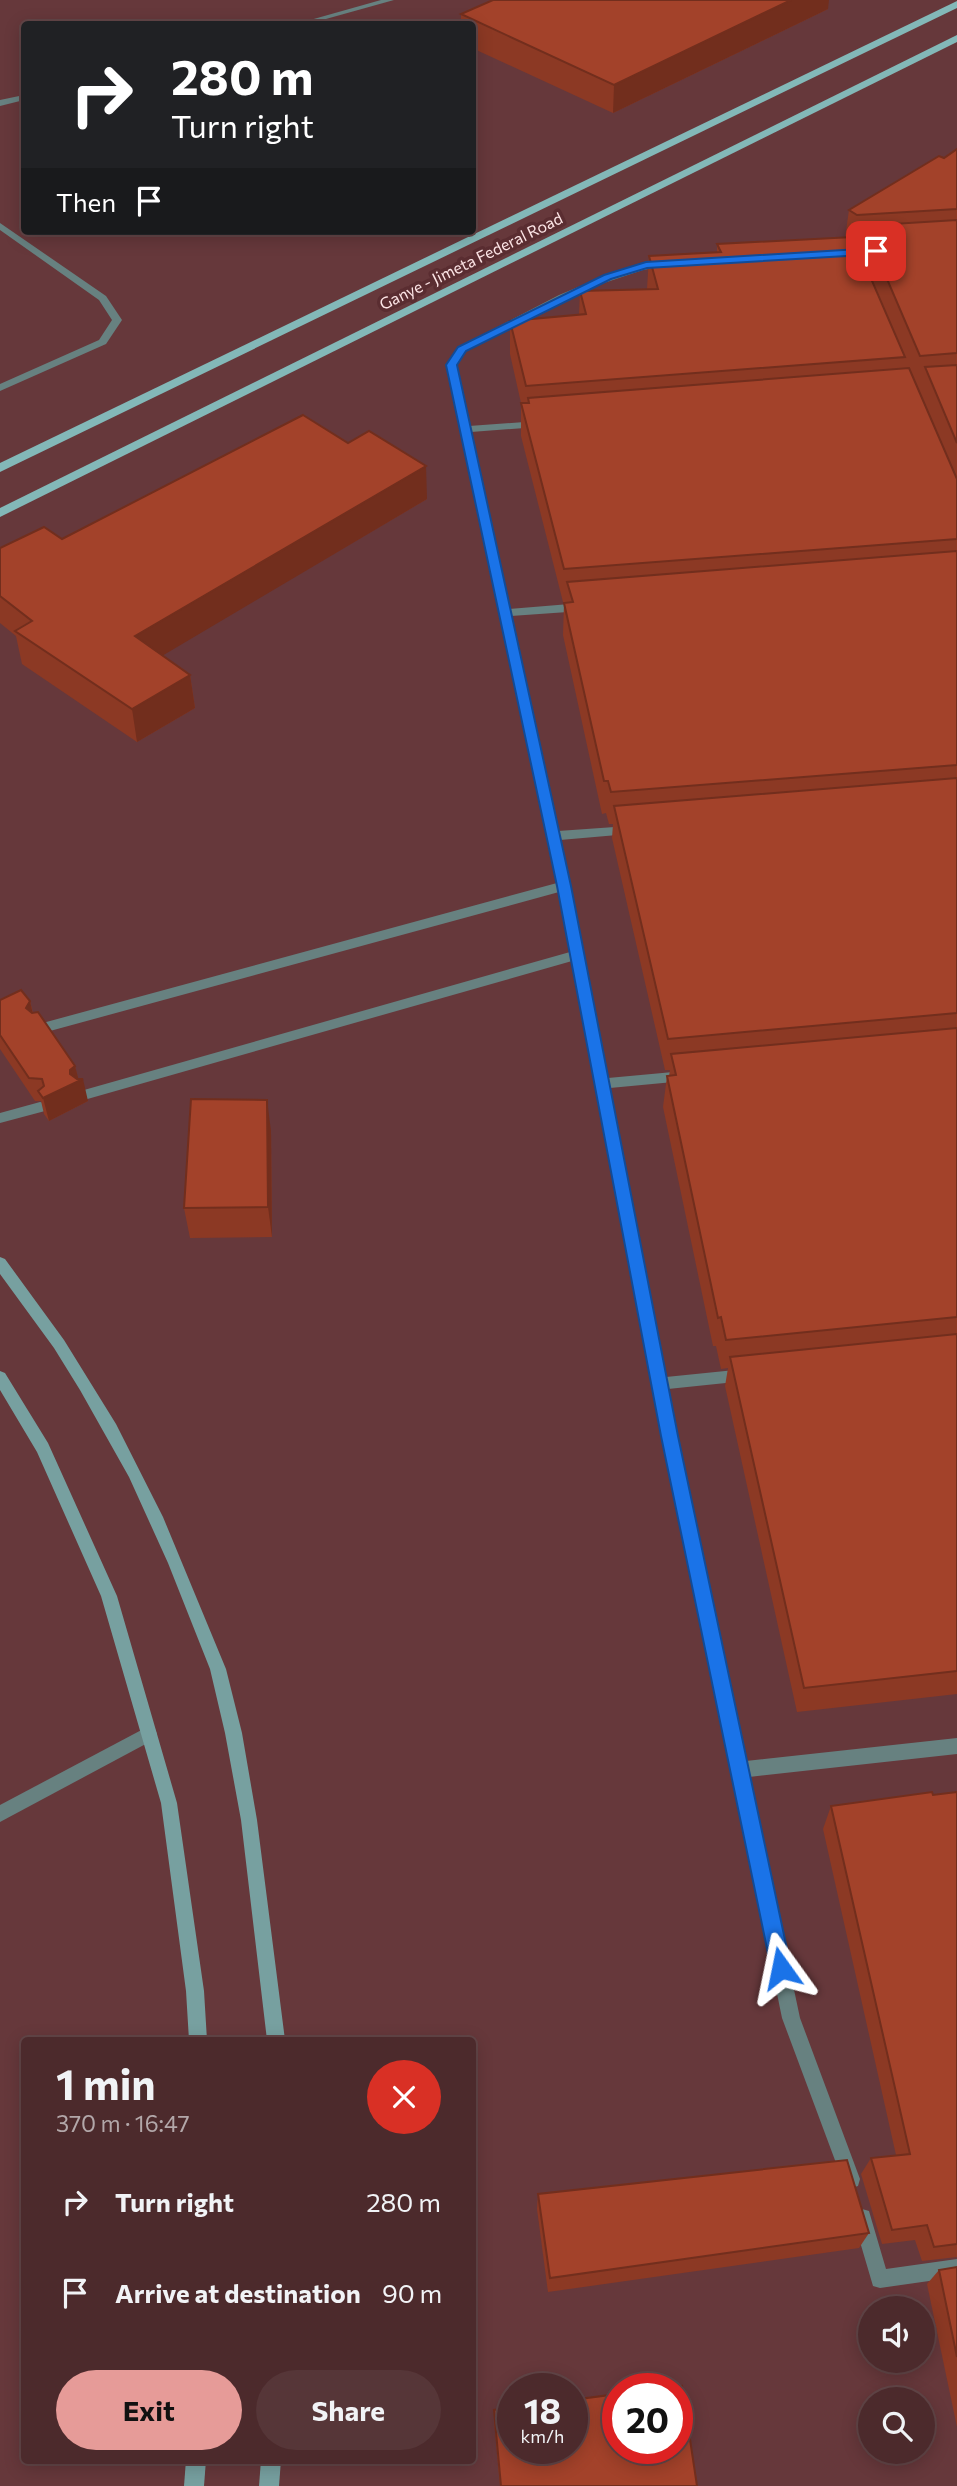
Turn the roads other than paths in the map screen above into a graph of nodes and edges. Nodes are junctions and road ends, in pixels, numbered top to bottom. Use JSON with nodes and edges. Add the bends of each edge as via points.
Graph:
{"nodes":[{"id":1,"x":390,"y":0,"type":"edge"},
{"id":2,"x":957,"y":4,"type":"edge"},
{"id":3,"x":311,"y":21,"type":"edge"},
{"id":4,"x":957,"y":38,"type":"edge"},
{"id":5,"x":21,"y":99,"type":"edge"},
{"id":6,"x":0,"y":103,"type":"edge"},
{"id":7,"x":0,"y":226,"type":"edge"},
{"id":8,"x":678,"y":262,"type":"edge"},
{"id":9,"x":0,"y":388,"type":"edge"},
{"id":10,"x":550,"y":423,"type":"edge"},
{"id":11,"x":467,"y":429,"type":"junction"},
{"id":12,"x":0,"y":468,"type":"edge"},
{"id":13,"x":0,"y":513,"type":"edge"},
{"id":14,"x":588,"y":606,"type":"edge"},
{"id":15,"x":506,"y":613,"type":"junction"},
{"id":16,"x":637,"y":829,"type":"edge"},
{"id":17,"x":553,"y":836,"type":"junction"},
{"id":18,"x":564,"y":886,"type":"junction"},
{"id":19,"x":576,"y":955,"type":"junction"},
{"id":20,"x":39,"y":1029,"type":"edge"},
{"id":21,"x":697,"y":1075,"type":"edge"},
{"id":22,"x":601,"y":1084,"type":"junction"},
{"id":23,"x":84,"y":1095,"type":"dead end"},
{"id":24,"x":40,"y":1107,"type":"edge"},
{"id":25,"x":0,"y":1118,"type":"edge"},
{"id":26,"x":0,"y":1263,"type":"edge"},
{"id":27,"x":754,"y":1374,"type":"edge"},
{"id":28,"x":0,"y":1377,"type":"edge"},
{"id":29,"x":660,"y":1384,"type":"junction"},
{"id":30,"x":149,"y":1734,"type":"junction"},
{"id":31,"x":957,"y":1746,"type":"edge"},
{"id":32,"x":739,"y":1770,"type":"junction"},
{"id":33,"x":0,"y":1814,"type":"edge"},
{"id":34,"x":198,"y":2037,"type":"edge"},
{"id":35,"x":276,"y":2037,"type":"edge"},
{"id":36,"x":957,"y":2268,"type":"edge"},
{"id":37,"x":196,"y":2464,"type":"edge"},
{"id":38,"x":271,"y":2464,"type":"edge"},
{"id":39,"x":194,"y":2486,"type":"edge"},
{"id":40,"x":270,"y":2486,"type":"edge"}],
"edges":[{"from":1,"to":3,"type":"lane"},
{"from":2,"to":12,"type":"main road","name":"Ganye - Jimeta Federal Road"},
{"from":4,"to":13,"type":"main road","name":"Ganye - Jimeta Federal Road"},
{"from":5,"to":6,"type":"lane"},
{"from":7,"to":9,"type":"lane","via":[[103,298],[117,320],[103,342]]},
{"from":8,"to":11,"type":"lane","via":[[646,265],[608,277],[462,349],[451,365]]},
{"from":10,"to":11,"type":"lane"},
{"from":11,"to":15,"type":"lane"},
{"from":14,"to":15,"type":"lane"},
{"from":15,"to":17,"type":"lane"},
{"from":16,"to":17,"type":"lane"},
{"from":17,"to":18,"type":"lane"},
{"from":18,"to":19,"type":"lane"},
{"from":18,"to":20,"type":"lane"},
{"from":19,"to":22,"type":"lane"},
{"from":19,"to":23,"type":"lane"},
{"from":21,"to":22,"type":"lane"},
{"from":22,"to":29,"type":"lane"},
{"from":24,"to":25,"type":"lane"},
{"from":26,"to":35,"type":"main road","via":[[106,1416],[167,1538],[223,1686],[257,1860]]},
{"from":27,"to":29,"type":"lane"},
{"from":28,"to":30,"type":"main road","via":[[43,1448],[109,1596]]},
{"from":29,"to":32,"type":"lane"},
{"from":30,"to":33,"type":"lane"},
{"from":30,"to":34,"type":"main road","via":[[169,1803]]},
{"from":31,"to":32,"type":"lane"},
{"from":32,"to":36,"type":"lane","via":[[791,2018],[845,2160],[880,2279]]},
{"from":37,"to":39,"type":"main road"},
{"from":38,"to":40,"type":"main road"}]}
